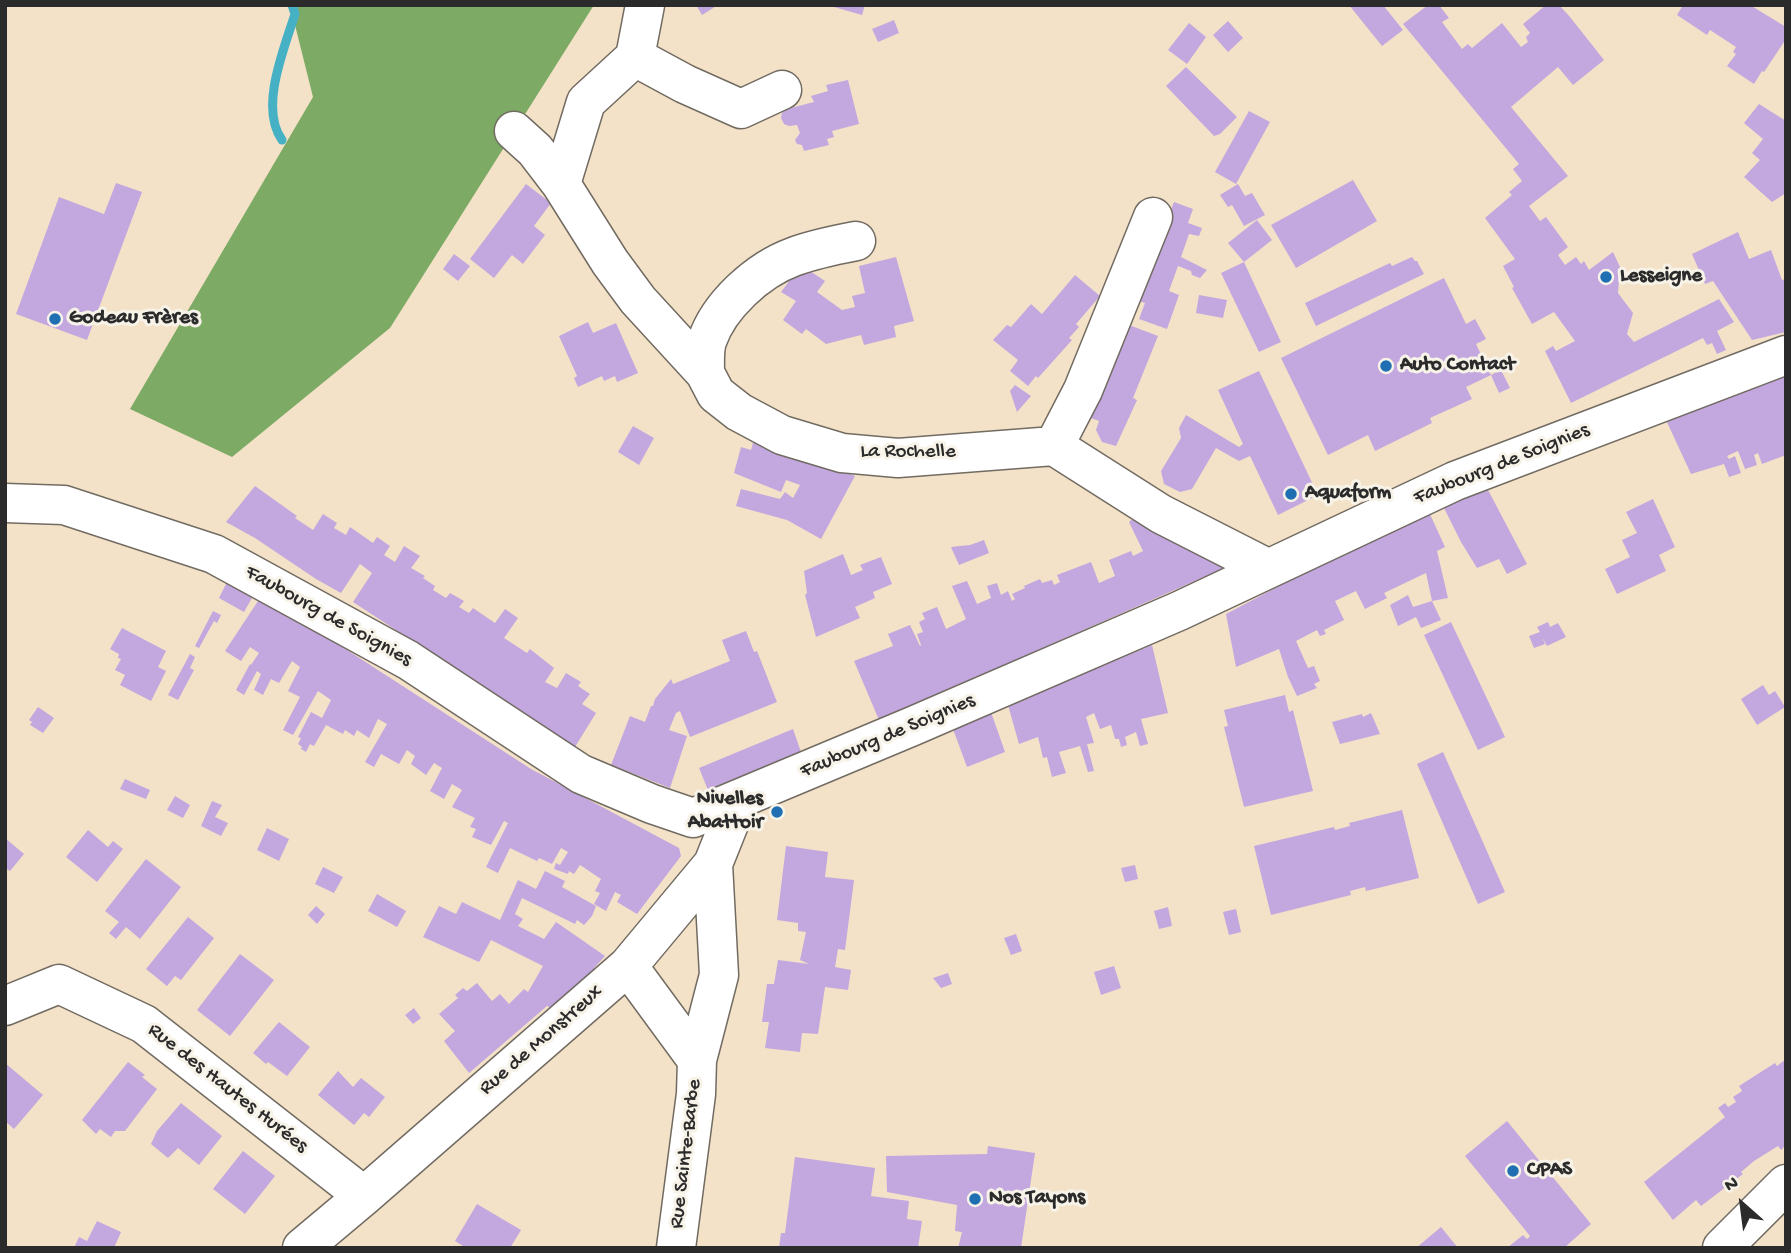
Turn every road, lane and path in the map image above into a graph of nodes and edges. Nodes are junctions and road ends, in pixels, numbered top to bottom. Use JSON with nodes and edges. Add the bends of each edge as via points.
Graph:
{"nodes":[{"id":1,"x":645,"y":5,"type":"edge"},
{"id":2,"x":635,"y":57,"type":"junction"},
{"id":3,"x":782,"y":90,"type":"dead end"},
{"id":4,"x":514,"y":131,"type":"dead end"},
{"id":5,"x":561,"y":184,"type":"junction"},
{"id":6,"x":1153,"y":217,"type":"dead end"},
{"id":7,"x":856,"y":241,"type":"dead end"},
{"id":8,"x":1786,"y":355,"type":"edge"},
{"id":9,"x":705,"y":373,"type":"junction"},
{"id":10,"x":1054,"y":446,"type":"junction"},
{"id":11,"x":5,"y":503,"type":"edge"},
{"id":12,"x":1267,"y":568,"type":"junction"},
{"id":13,"x":739,"y":799,"type":"junction"},
{"id":14,"x":713,"y":864,"type":"junction"},
{"id":15,"x":628,"y":966,"type":"junction"},
{"id":16,"x":5,"y":1006,"type":"edge"},
{"id":17,"x":697,"y":1060,"type":"junction"},
{"id":18,"x":1786,"y":1184,"type":"edge"},
{"id":19,"x":364,"y":1196,"type":"junction"},
{"id":20,"x":302,"y":1248,"type":"edge"},
{"id":21,"x":676,"y":1248,"type":"edge"},
{"id":22,"x":1722,"y":1248,"type":"edge"}],
"edges":[{"from":1,"to":2,"type":"street"},
{"from":2,"to":3,"type":"street","via":[[741,109]]},
{"from":2,"to":5,"type":"street","via":[[586,102]]},
{"from":4,"to":5,"type":"street","name":"La Rochelle"},
{"from":5,"to":9,"type":"street","name":"La Rochelle","via":[[638,300]]},
{"from":6,"to":10,"type":"street","via":[[1083,390]]},
{"from":7,"to":9,"type":"street","via":[[790,258],[746,288],[727,306],[706,342]]},
{"from":8,"to":12,"type":"street","name":"Faubourg de Soignies","via":[[1455,481]]},
{"from":9,"to":10,"type":"street","name":"La Rochelle","via":[[716,394],[739,412],[782,435],[842,453],[898,458]]},
{"from":10,"to":12,"type":"street","via":[[1161,514]]},
{"from":11,"to":13,"type":"street","name":"Faubourg de Soignies","via":[[64,505],[214,554],[408,660],[581,774],[652,804],[692,818]]},
{"from":12,"to":13,"type":"street","name":"Faubourg de Soignies","via":[[1179,611]]},
{"from":13,"to":14,"type":"street","name":"Rue de Monstreux"},
{"from":14,"to":15,"type":"street","name":"Rue de Monstreux"},
{"from":14,"to":17,"type":"street","name":"Rue Sainte-Barbe","via":[[719,975]]},
{"from":15,"to":17,"type":"street","name":"Rue Sainte-Barbe"},
{"from":15,"to":19,"type":"street","name":"Rue de Monstreux"},
{"from":16,"to":19,"type":"street","name":"Rue des Hautes Hurées","via":[[59,984],[144,1024]]},
{"from":17,"to":21,"type":"street","name":"Rue Sainte-Barbe"},
{"from":18,"to":22,"type":"street"},
{"from":19,"to":20,"type":"street","name":"Rue de Monstreux"}]}
